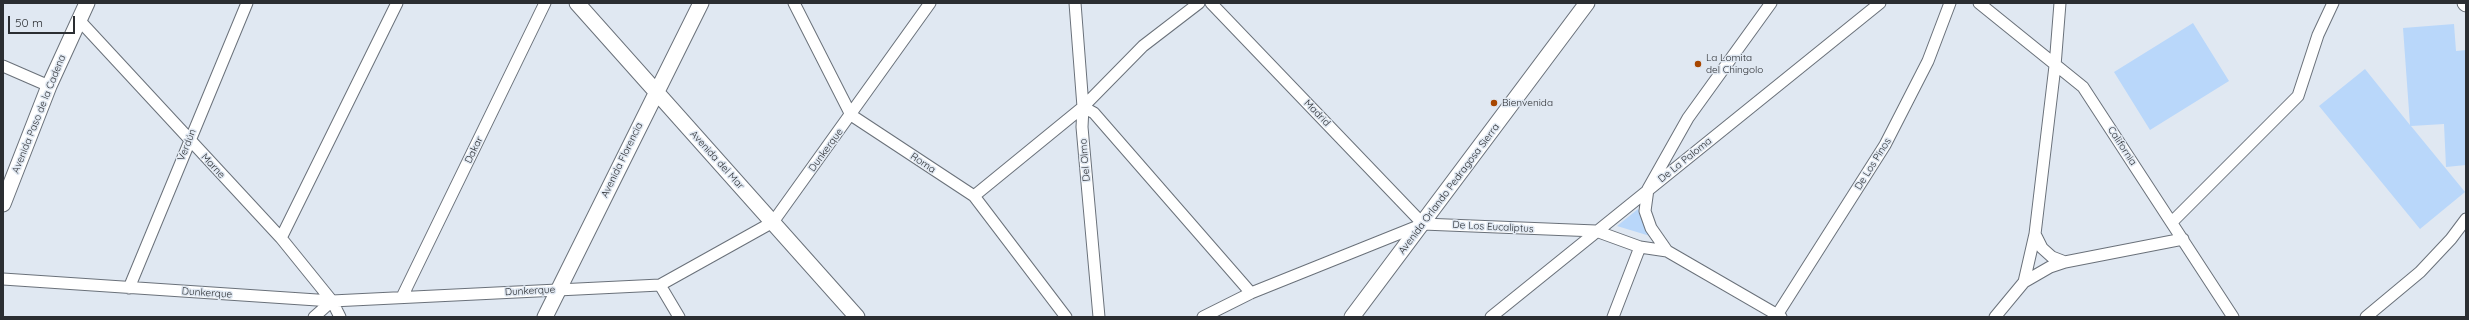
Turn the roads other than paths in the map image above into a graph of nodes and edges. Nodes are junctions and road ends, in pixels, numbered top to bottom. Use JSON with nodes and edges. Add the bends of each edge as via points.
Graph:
{"nodes":[{"id":1,"x":87,"y":3,"type":"edge"},
{"id":2,"x":247,"y":3,"type":"edge"},
{"id":3,"x":397,"y":3,"type":"edge"},
{"id":4,"x":546,"y":3,"type":"edge"},
{"id":5,"x":576,"y":3,"type":"edge"},
{"id":6,"x":701,"y":3,"type":"edge"},
{"id":7,"x":794,"y":3,"type":"edge"},
{"id":8,"x":1075,"y":3,"type":"edge"},
{"id":9,"x":1199,"y":3,"type":"edge"},
{"id":10,"x":1211,"y":3,"type":"edge"},
{"id":11,"x":1587,"y":3,"type":"edge"},
{"id":12,"x":1771,"y":3,"type":"edge"},
{"id":13,"x":1880,"y":3,"type":"edge"},
{"id":14,"x":1950,"y":3,"type":"edge"},
{"id":15,"x":1979,"y":3,"type":"edge"},
{"id":16,"x":2060,"y":3,"type":"edge"},
{"id":17,"x":2333,"y":3,"type":"edge"},
{"id":18,"x":924,"y":6,"type":"edge"},
{"id":19,"x":79,"y":20,"type":"junction"},
{"id":20,"x":3,"y":66,"type":"edge"},
{"id":21,"x":2055,"y":66,"type":"junction"},
{"id":22,"x":49,"y":86,"type":"junction"},
{"id":23,"x":656,"y":92,"type":"junction"},
{"id":24,"x":1083,"y":107,"type":"junction"},
{"id":25,"x":851,"y":115,"type":"junction"},
{"id":26,"x":188,"y":140,"type":"junction"},
{"id":27,"x":1648,"y":189,"type":"junction"},
{"id":28,"x":974,"y":196,"type":"junction"},
{"id":29,"x":3,"y":204,"type":"edge"},
{"id":30,"x":2466,"y":219,"type":"edge"},
{"id":31,"x":773,"y":222,"type":"junction"},
{"id":32,"x":2172,"y":222,"type":"junction"},
{"id":33,"x":1423,"y":224,"type":"junction"},
{"id":34,"x":1596,"y":231,"type":"junction"},
{"id":35,"x":2035,"y":234,"type":"junction"},
{"id":36,"x":281,"y":238,"type":"junction"},
{"id":37,"x":2183,"y":238,"type":"junction"},
{"id":38,"x":1640,"y":247,"type":"junction"},
{"id":39,"x":1667,"y":251,"type":"junction"},
{"id":40,"x":2065,"y":262,"type":"junction"},
{"id":41,"x":3,"y":279,"type":"edge"},
{"id":42,"x":2024,"y":282,"type":"junction"},
{"id":43,"x":660,"y":285,"type":"junction"},
{"id":44,"x":129,"y":288,"type":"junction"},
{"id":45,"x":557,"y":290,"type":"junction"},
{"id":46,"x":1251,"y":293,"type":"junction"},
{"id":47,"x":402,"y":297,"type":"junction"},
{"id":48,"x":332,"y":301,"type":"junction"},
{"id":49,"x":1779,"y":316,"type":"edge"},
{"id":50,"x":314,"y":317,"type":"edge"},
{"id":51,"x":340,"y":317,"type":"edge"},
{"id":52,"x":545,"y":317,"type":"edge"},
{"id":53,"x":679,"y":317,"type":"edge"},
{"id":54,"x":857,"y":317,"type":"edge"},
{"id":55,"x":1066,"y":317,"type":"edge"},
{"id":56,"x":1099,"y":317,"type":"edge"},
{"id":57,"x":1202,"y":317,"type":"edge"},
{"id":58,"x":1352,"y":317,"type":"edge"},
{"id":59,"x":1491,"y":317,"type":"edge"},
{"id":60,"x":1614,"y":317,"type":"edge"},
{"id":61,"x":1995,"y":317,"type":"edge"},
{"id":62,"x":2233,"y":317,"type":"edge"},
{"id":63,"x":2366,"y":317,"type":"edge"}],
"edges":[{"from":1,"to":19,"type":"street","name":"Avenida Paso de la Cadena"},
{"from":2,"to":26,"type":"street","name":"Verdún"},
{"from":3,"to":36,"type":"street"},
{"from":4,"to":47,"type":"street","name":"Dakar"},
{"from":5,"to":23,"type":"street","name":"Avenida del Mar"},
{"from":6,"to":23,"type":"street","name":"Avenida Florencia"},
{"from":7,"to":25,"type":"street","name":"Roma"},
{"from":8,"to":24,"type":"street","name":"Del Olmo"},
{"from":9,"to":24,"type":"street","via":[[1143,46]]},
{"from":10,"to":33,"type":"street","name":"Madrid"},
{"from":11,"to":33,"type":"street","name":"Avenida Orlando Pedragosa Sierra"},
{"from":12,"to":27,"type":"street","via":[[1688,118]]},
{"from":13,"to":27,"type":"street","name":"De La Paloma"},
{"from":14,"to":49,"type":"street","name":"De Los Pinos","via":[[1928,61],[1888,139]]},
{"from":15,"to":21,"type":"street","name":"California"},
{"from":16,"to":21,"type":"street"},
{"from":17,"to":32,"type":"street","via":[[2318,35],[2298,96]]},
{"from":18,"to":25,"type":"street","name":"Dunkerque"},
{"from":19,"to":22,"type":"street","name":"Avenida Paso de la Cadena"},
{"from":19,"to":26,"type":"street","name":"Marne"},
{"from":20,"to":22,"type":"street"},
{"from":21,"to":32,"type":"street","name":"California","via":[[2083,87]]},
{"from":21,"to":35,"type":"street"},
{"from":22,"to":29,"type":"street","name":"Avenida Paso de la Cadena"},
{"from":23,"to":31,"type":"street","name":"Avenida del Mar"},
{"from":23,"to":45,"type":"street","name":"Avenida Florencia"},
{"from":24,"to":28,"type":"street"},
{"from":24,"to":46,"type":"street","via":[[1094,113]]},
{"from":24,"to":56,"type":"street","name":"Del Olmo","via":[[1082,127]]},
{"from":25,"to":28,"type":"street","name":"Roma"},
{"from":25,"to":31,"type":"street","name":"Dunkerque"},
{"from":26,"to":36,"type":"street","name":"Marne"},
{"from":26,"to":44,"type":"street","name":"Verdún"},
{"from":27,"to":34,"type":"street","name":"De La Paloma"},
{"from":27,"to":39,"type":"street","via":[[1646,211],[1651,228]]},
{"from":28,"to":55,"type":"street","name":"Roma"},
{"from":30,"to":63,"type":"street","via":[[2420,272]]},
{"from":31,"to":43,"type":"street","name":"Dunkerque"},
{"from":31,"to":54,"type":"street","name":"Avenida del Mar"},
{"from":32,"to":37,"type":"street","name":"California"},
{"from":33,"to":34,"type":"street","name":"De Los Eucaliptus"},
{"from":33,"to":46,"type":"street","name":"De Los Eucaliptus"},
{"from":33,"to":58,"type":"street","name":"Avenida Orlando Pedragosa Sierra"},
{"from":34,"to":38,"type":"street","name":"De Los Eucaliptus"},
{"from":34,"to":59,"type":"street","name":"De La Paloma"},
{"from":35,"to":40,"type":"street","via":[[2047,252]]},
{"from":35,"to":42,"type":"street"},
{"from":36,"to":48,"type":"street","name":"Marne"},
{"from":37,"to":40,"type":"street"},
{"from":37,"to":62,"type":"street","name":"California"},
{"from":38,"to":39,"type":"street","name":"De Los Eucaliptus"},
{"from":38,"to":60,"type":"street"},
{"from":39,"to":49,"type":"street","name":"De Los Eucaliptus"},
{"from":40,"to":42,"type":"street"},
{"from":41,"to":44,"type":"street","name":"Dunkerque"},
{"from":42,"to":61,"type":"street"},
{"from":43,"to":45,"type":"street","name":"Dunkerque"},
{"from":43,"to":53,"type":"street"},
{"from":44,"to":48,"type":"street","name":"Dunkerque"},
{"from":45,"to":47,"type":"street","name":"Dunkerque"},
{"from":45,"to":52,"type":"street","name":"Avenida Florencia"},
{"from":46,"to":57,"type":"street","name":"De Los Eucaliptus"},
{"from":47,"to":48,"type":"street","name":"Dunkerque"},
{"from":48,"to":50,"type":"street"},
{"from":48,"to":51,"type":"street","name":"Marne"}]}
